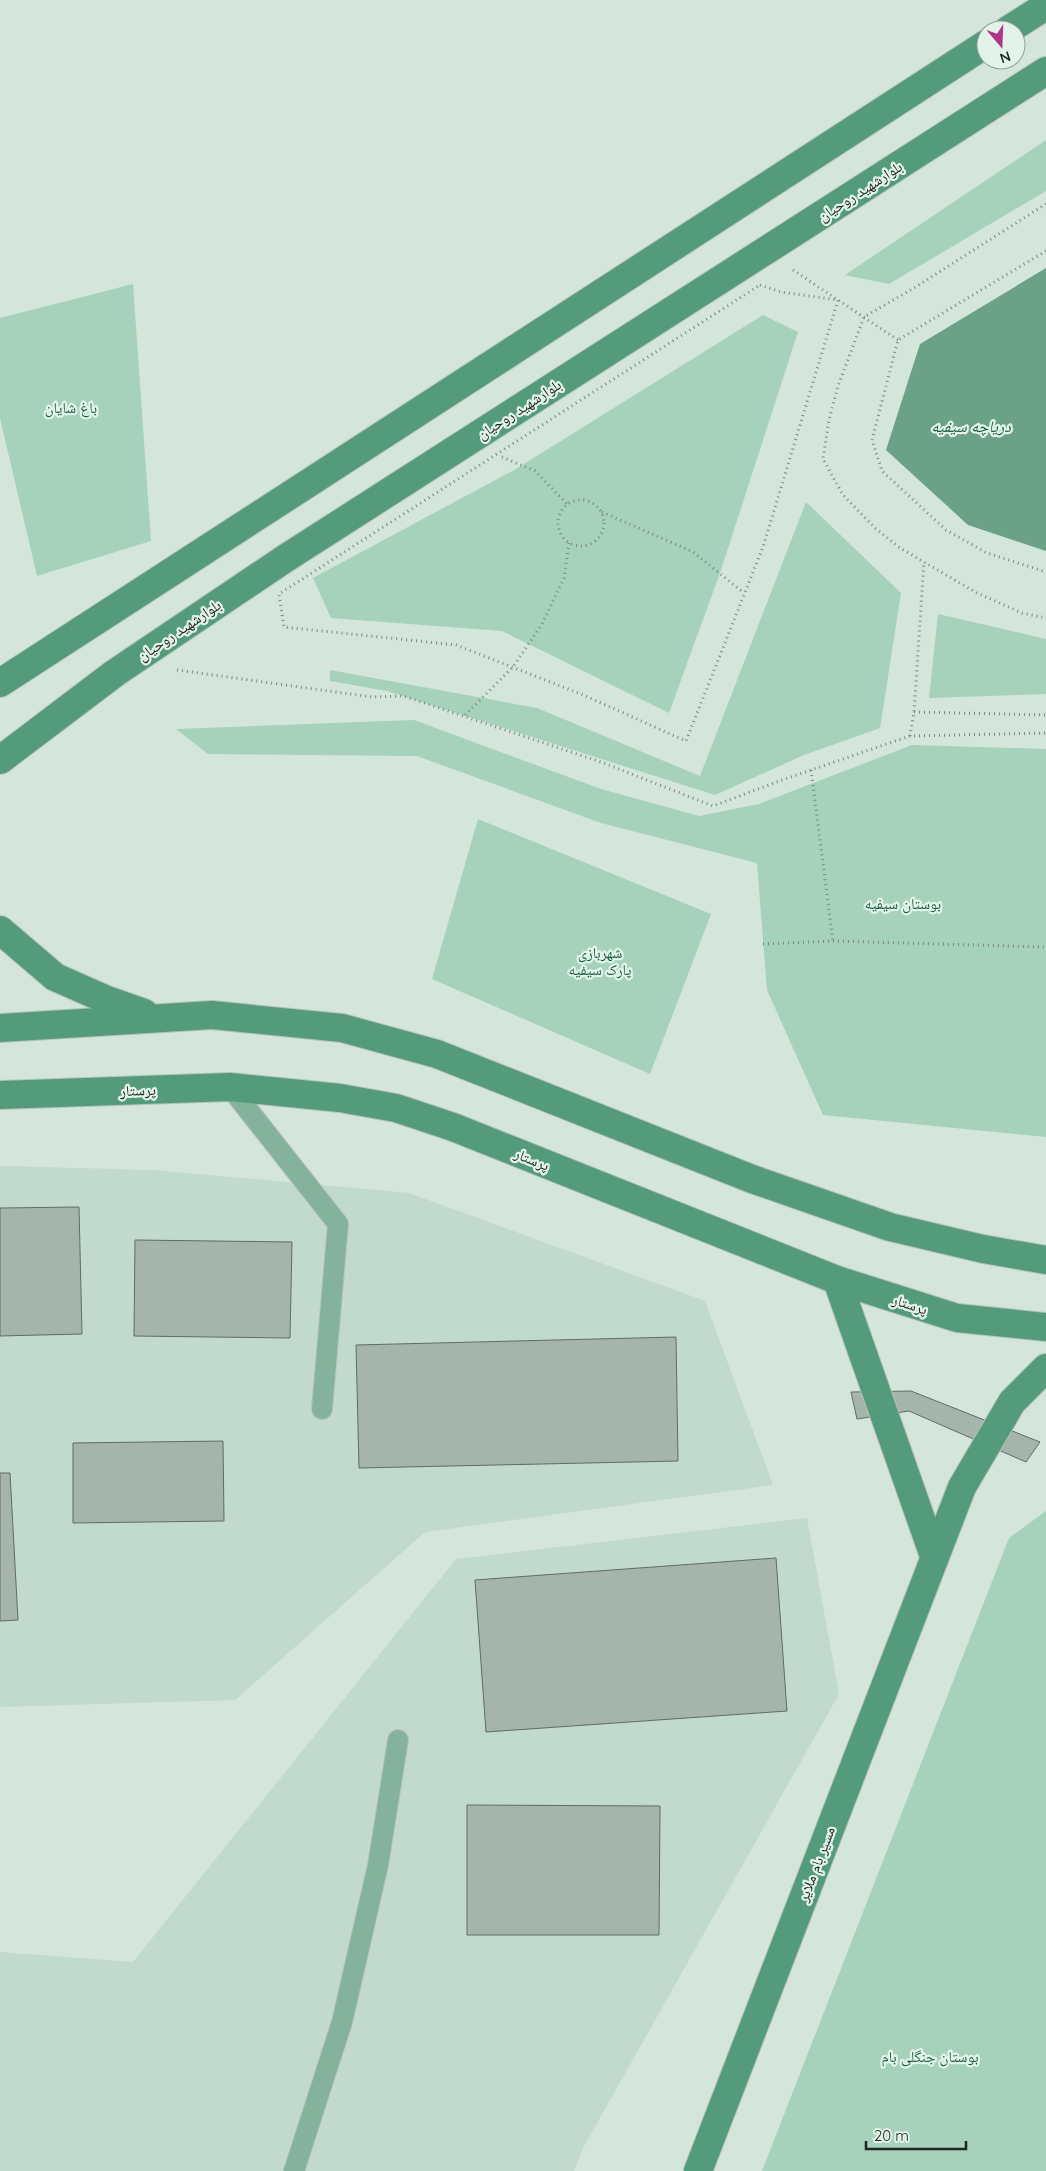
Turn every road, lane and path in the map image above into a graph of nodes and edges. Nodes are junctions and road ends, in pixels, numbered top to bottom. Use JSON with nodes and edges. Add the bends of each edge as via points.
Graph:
{"nodes":[{"id":1,"x":1046,"y":6,"type":"edge"},
{"id":2,"x":1024,"y":20,"type":"edge"},
{"id":3,"x":976,"y":50,"type":"edge"},
{"id":4,"x":1046,"y":72,"type":"edge"},
{"id":5,"x":1046,"y":204,"type":"edge"},
{"id":6,"x":1046,"y":251,"type":"edge"},
{"id":7,"x":765,"y":252,"type":"junction"},
{"id":8,"x":838,"y":300,"type":"junction"},
{"id":9,"x":864,"y":317,"type":"junction"},
{"id":10,"x":898,"y":340,"type":"junction"},
{"id":11,"x":497,"y":454,"type":"junction"},
{"id":12,"x":567,"y":504,"type":"junction"},
{"id":13,"x":602,"y":512,"type":"junction"},
{"id":14,"x":569,"y":543,"type":"junction"},
{"id":15,"x":924,"y":562,"type":"junction"},
{"id":16,"x":1046,"y":572,"type":"edge"},
{"id":17,"x":744,"y":593,"type":"junction"},
{"id":18,"x":1046,"y":618,"type":"edge"},
{"id":19,"x":130,"y":663,"type":"junction"},
{"id":20,"x":513,"y":667,"type":"junction"},
{"id":21,"x":0,"y":683,"type":"edge"},
{"id":22,"x":914,"y":712,"type":"junction"},
{"id":23,"x":1046,"y":715,"type":"edge"},
{"id":24,"x":465,"y":716,"type":"dead end"},
{"id":25,"x":1046,"y":733,"type":"edge"},
{"id":26,"x":910,"y":736,"type":"junction"},
{"id":27,"x":0,"y":760,"type":"edge"},
{"id":28,"x":811,"y":770,"type":"junction"},
{"id":29,"x":0,"y":930,"type":"edge"},
{"id":30,"x":833,"y":941,"type":"junction"},
{"id":31,"x":764,"y":944,"type":"dead end"},
{"id":32,"x":1046,"y":947,"type":"edge"},
{"id":33,"x":158,"y":1018,"type":"junction"},
{"id":34,"x":0,"y":1028,"type":"edge"},
{"id":35,"x":230,"y":1087,"type":"junction"},
{"id":36,"x":0,"y":1095,"type":"edge"},
{"id":37,"x":1046,"y":1260,"type":"edge"},
{"id":38,"x":837,"y":1280,"type":"junction"},
{"id":39,"x":1046,"y":1327,"type":"edge"},
{"id":40,"x":1046,"y":1368,"type":"edge"},
{"id":41,"x":322,"y":1408,"type":"dead end"},
{"id":42,"x":934,"y":1556,"type":"junction"},
{"id":43,"x":398,"y":1740,"type":"dead end"},
{"id":44,"x":294,"y":2171,"type":"edge"},
{"id":45,"x":698,"y":2171,"type":"edge"}],
"edges":[{"from":1,"to":2,"type":"main road"},
{"from":3,"to":21,"type":"main road"},
{"from":4,"to":7,"type":"main road","name":"بلوارشهید روحیان"},
{"from":5,"to":9,"type":"path"},
{"from":6,"to":10,"type":"path"},
{"from":7,"to":8,"type":"path"},
{"from":7,"to":19,"type":"main road","name":"بلوارشهید روحیان","via":[[286,558]]},
{"from":8,"to":9,"type":"path"},
{"from":8,"to":11,"type":"path","via":[[781,292],[760,285]]},
{"from":8,"to":17,"type":"path","via":[[763,547]]},
{"from":9,"to":10,"type":"path"},
{"from":9,"to":15,"type":"path","via":[[838,386],[823,459],[843,495],[875,528]]},
{"from":10,"to":16,"type":"path","via":[[872,440],[882,472],[946,530],[987,553]]},
{"from":11,"to":12,"type":"path","via":[[535,471]]},
{"from":11,"to":20,"type":"path","via":[[279,594],[284,627],[456,645]]},
{"from":12,"to":13,"type":"path","via":[[582,499]]},
{"from":12,"to":14,"type":"path","via":[[557,524],[559,532]]},
{"from":13,"to":14,"type":"path","via":[[604,526],[597,540],[584,546]]},
{"from":13,"to":17,"type":"path","via":[[693,552]]},
{"from":14,"to":20,"type":"path","via":[[564,578],[542,624]]},
{"from":15,"to":18,"type":"path","via":[[977,593],[1022,613]]},
{"from":15,"to":22,"type":"path"},
{"from":17,"to":20,"type":"path","via":[[686,741]]},
{"from":19,"to":27,"type":"main road","name":"بلوارشهید روحیان"},
{"from":19,"to":28,"type":"path","via":[[372,697],[403,696],[601,762],[713,806]]},
{"from":20,"to":24,"type":"path"},
{"from":22,"to":23,"type":"path"},
{"from":22,"to":26,"type":"path"},
{"from":25,"to":26,"type":"path"},
{"from":26,"to":28,"type":"path"},
{"from":28,"to":30,"type":"path"},
{"from":29,"to":33,"type":"main road","via":[[55,977]]},
{"from":30,"to":31,"type":"path"},
{"from":30,"to":32,"type":"path"},
{"from":33,"to":34,"type":"main road"},
{"from":33,"to":37,"type":"main road","via":[[212,1015],[342,1028],[437,1054],[752,1179],[890,1227]]},
{"from":35,"to":36,"type":"main road","name":"پرستار"},
{"from":35,"to":38,"type":"main road","name":"پرستار","via":[[340,1098],[396,1108],[453,1127]]},
{"from":35,"to":41,"type":"lane","via":[[338,1224]]},
{"from":38,"to":39,"type":"main road","name":"پرستار","via":[[956,1318]]},
{"from":38,"to":42,"type":"main road"},
{"from":40,"to":42,"type":"main road","name":"مسیر بام ملایر","via":[[1012,1402],[962,1487]]},
{"from":42,"to":45,"type":"main road","name":"مسیر بام ملایر"},
{"from":43,"to":44,"type":"lane","via":[[378,1865],[342,2022]]}]}
